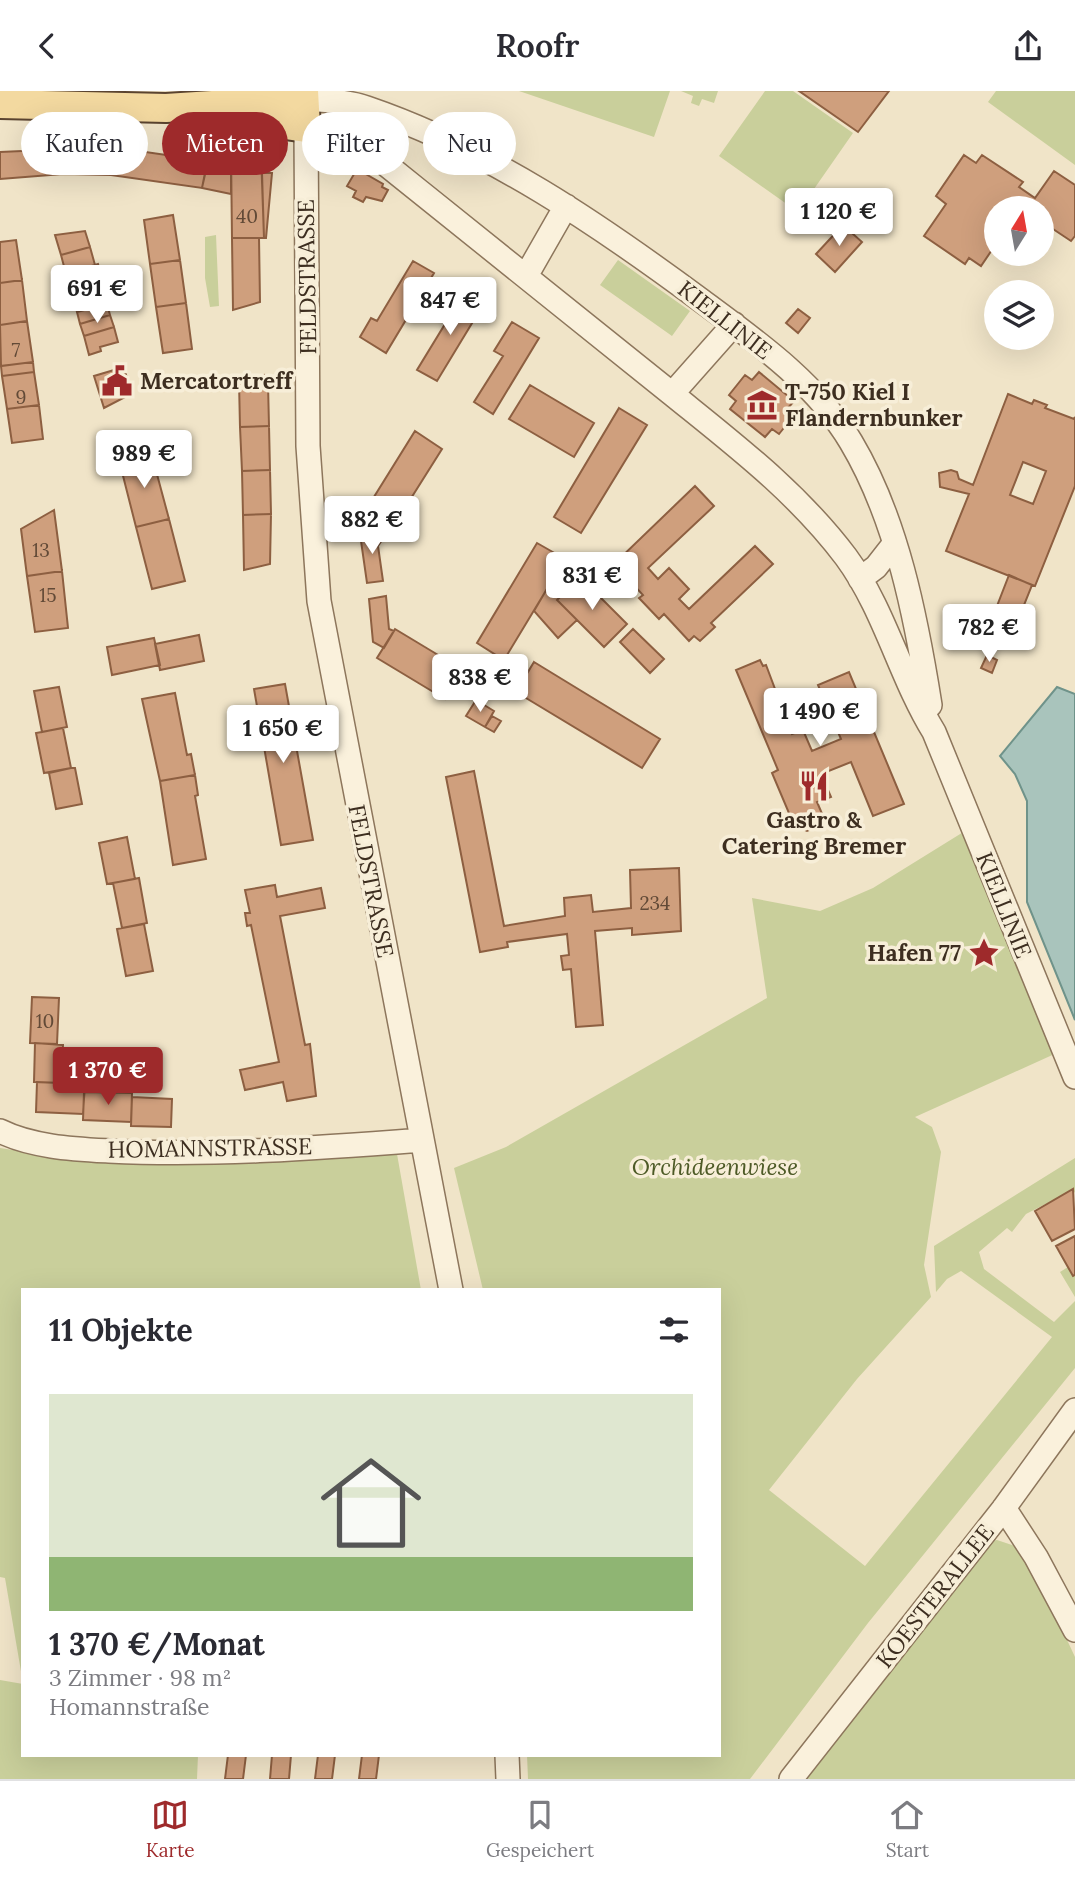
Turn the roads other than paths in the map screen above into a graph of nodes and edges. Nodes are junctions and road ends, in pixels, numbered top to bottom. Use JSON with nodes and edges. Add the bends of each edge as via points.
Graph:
{"nodes":[{"id":1,"x":304,"y":95,"type":"edge"},
{"id":2,"x":0,"y":104,"type":"edge"},
{"id":3,"x":166,"y":108,"type":"junction"},
{"id":4,"x":302,"y":127,"type":"edge"},
{"id":5,"x":306,"y":175,"type":"edge"},
{"id":6,"x":399,"y":175,"type":"edge"},
{"id":7,"x":566,"y":206,"type":"junction"},
{"id":8,"x":526,"y":276,"type":"junction"},
{"id":9,"x":734,"y":324,"type":"junction"},
{"id":10,"x":672,"y":394,"type":"junction"},
{"id":11,"x":894,"y":544,"type":"junction"},
{"id":12,"x":860,"y":579,"type":"junction"},
{"id":13,"x":934,"y":732,"type":"junction"},
{"id":14,"x":1075,"y":1077,"type":"edge"},
{"id":15,"x":0,"y":1131,"type":"edge"},
{"id":16,"x":422,"y":1140,"type":"junction"},
{"id":17,"x":451,"y":1288,"type":"edge"},
{"id":18,"x":1075,"y":1410,"type":"edge"},
{"id":19,"x":1004,"y":1508,"type":"junction"},
{"id":20,"x":1075,"y":1630,"type":"edge"},
{"id":21,"x":508,"y":1757,"type":"edge"},
{"id":22,"x":508,"y":1779,"type":"edge"},
{"id":23,"x":791,"y":1779,"type":"edge"}],
"edges":[{"from":1,"to":3,"type":"main road"},
{"from":1,"to":7,"type":"street","name":"KIELLINIE","via":[[366,107],[480,156]]},
{"from":2,"to":3,"type":"main road"},
{"from":3,"to":4,"type":"main road"},
{"from":5,"to":16,"type":"street","name":"FELDSTRASSE","via":[[308,446],[319,601]]},
{"from":6,"to":8,"type":"street","name":"KIELLINIE"},
{"from":7,"to":8,"type":"street"},
{"from":7,"to":9,"type":"street","name":"KIELLINIE"},
{"from":8,"to":10,"type":"street","name":"KIELLINIE"},
{"from":9,"to":10,"type":"street"},
{"from":9,"to":11,"type":"street","name":"KIELLINIE","via":[[810,388],[850,440],[871,479]]},
{"from":10,"to":12,"type":"street","name":"KIELLINIE","via":[[804,506]]},
{"from":11,"to":12,"type":"street"},
{"from":11,"to":13,"type":"street","name":"KIELLINIE"},
{"from":12,"to":13,"type":"street","name":"KIELLINIE"},
{"from":13,"to":14,"type":"street","name":"KIELLINIE"},
{"from":15,"to":16,"type":"street","name":"HOMANNSTRASSE","via":[[14,1138],[76,1149],[135,1152]]},
{"from":16,"to":17,"type":"street","name":"FELDSTRASSE"},
{"from":18,"to":19,"type":"street","name":"KOESTERALLEE"},
{"from":19,"to":20,"type":"street"},
{"from":19,"to":23,"type":"street","name":"KOESTERALLEE"},
{"from":21,"to":22,"type":"street"}]}
